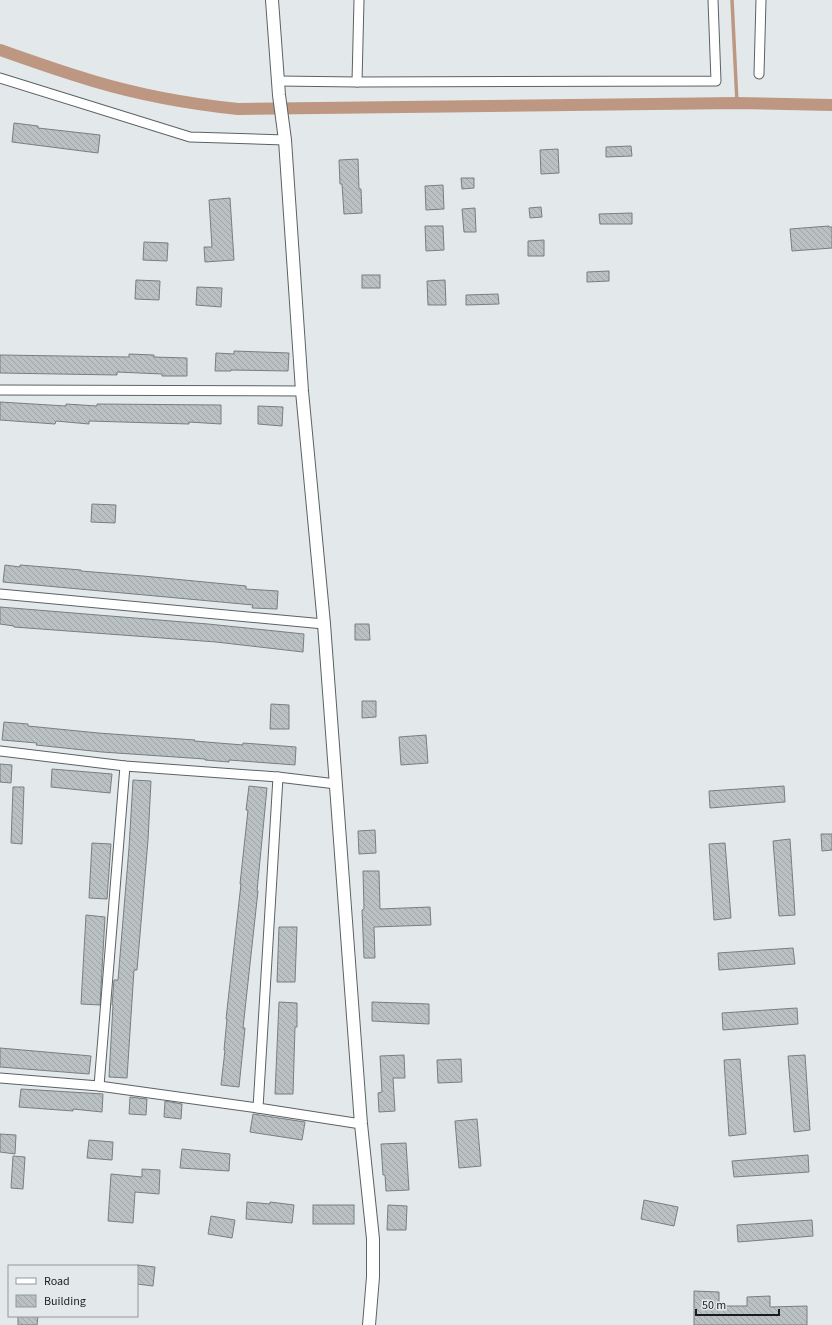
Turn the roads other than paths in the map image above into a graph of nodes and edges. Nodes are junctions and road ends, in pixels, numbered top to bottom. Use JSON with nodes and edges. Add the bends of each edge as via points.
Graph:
{"nodes":[{"id":1,"x":272,"y":0,"type":"edge"},
{"id":2,"x":359,"y":0,"type":"edge"},
{"id":3,"x":713,"y":0,"type":"edge"},
{"id":4,"x":761,"y":0,"type":"edge"},
{"id":5,"x":759,"y":74,"type":"dead end"},
{"id":6,"x":0,"y":78,"type":"edge"},
{"id":7,"x":279,"y":81,"type":"junction"},
{"id":8,"x":357,"y":82,"type":"junction"},
{"id":9,"x":284,"y":135,"type":"junction"},
{"id":10,"x":0,"y":390,"type":"edge"},
{"id":11,"x":302,"y":391,"type":"junction"},
{"id":12,"x":0,"y":594,"type":"edge"},
{"id":13,"x":324,"y":624,"type":"junction"},
{"id":14,"x":0,"y":751,"type":"edge"},
{"id":15,"x":125,"y":766,"type":"junction"},
{"id":16,"x":278,"y":777,"type":"junction"},
{"id":17,"x":336,"y":784,"type":"junction"},
{"id":18,"x":0,"y":1078,"type":"edge"},
{"id":19,"x":99,"y":1086,"type":"junction"},
{"id":20,"x":258,"y":1108,"type":"junction"},
{"id":21,"x":361,"y":1124,"type":"junction"},
{"id":22,"x":369,"y":1325,"type":"edge"}],
"edges":[{"from":1,"to":7,"type":"street"},
{"from":2,"to":8,"type":"street"},
{"from":3,"to":8,"type":"street","via":[[716,81]]},
{"from":4,"to":5,"type":"street"},
{"from":6,"to":9,"type":"street","via":[[190,137]]},
{"from":7,"to":8,"type":"street"},
{"from":7,"to":9,"type":"street"},
{"from":9,"to":11,"type":"street"},
{"from":10,"to":11,"type":"street"},
{"from":11,"to":13,"type":"street"},
{"from":12,"to":13,"type":"street"},
{"from":13,"to":17,"type":"street"},
{"from":14,"to":15,"type":"street"},
{"from":15,"to":16,"type":"street"},
{"from":15,"to":19,"type":"street"},
{"from":16,"to":17,"type":"street"},
{"from":16,"to":20,"type":"street"},
{"from":17,"to":21,"type":"street"},
{"from":18,"to":19,"type":"street"},
{"from":19,"to":20,"type":"street"},
{"from":20,"to":21,"type":"street"},
{"from":21,"to":22,"type":"street","via":[[374,1239]]}]}
